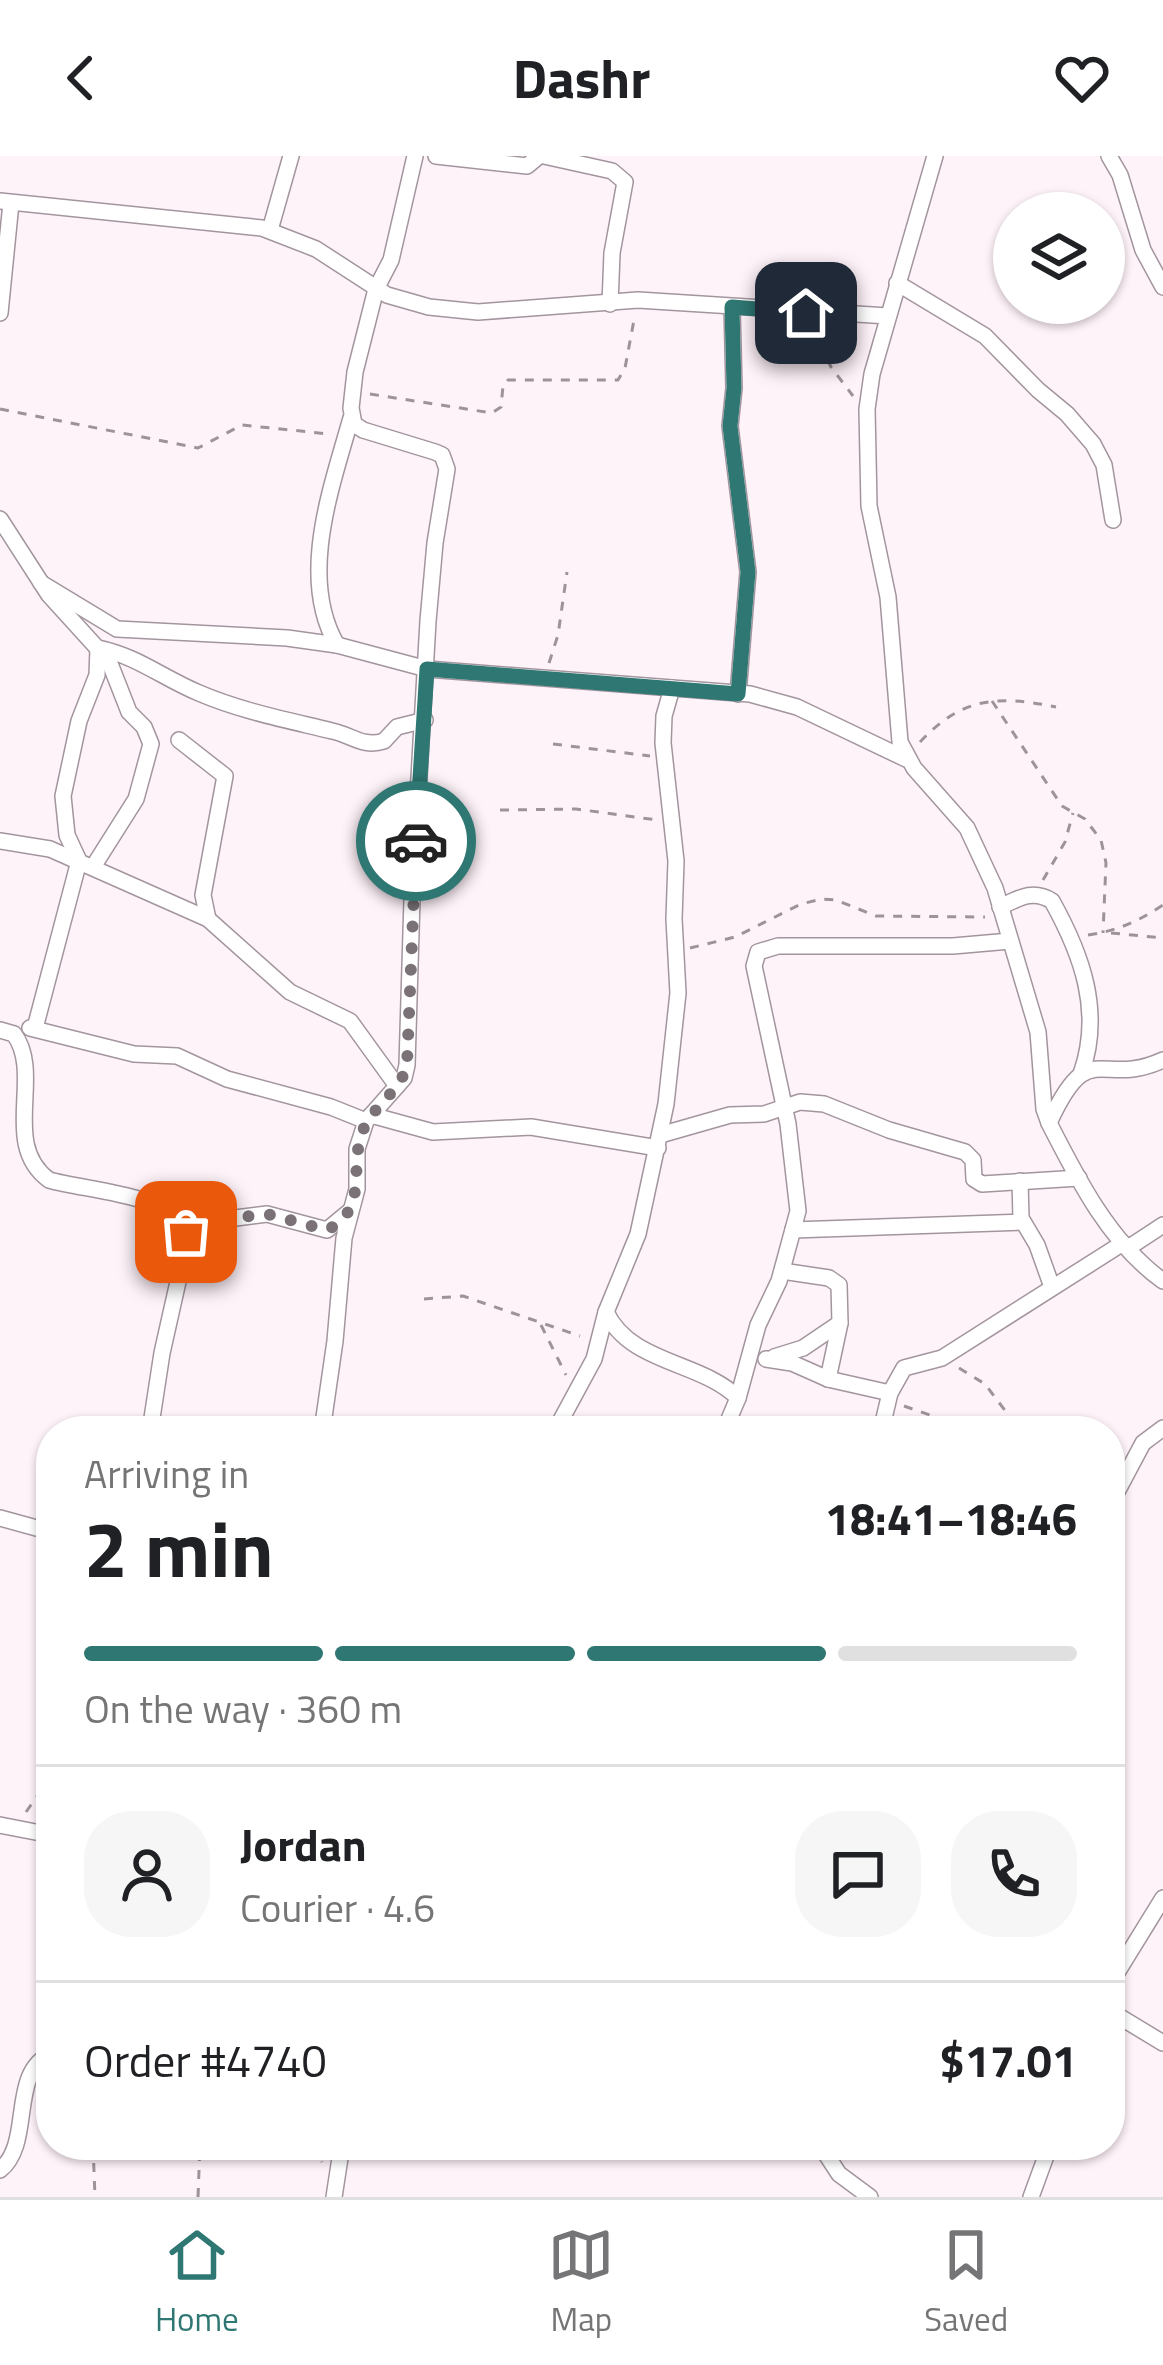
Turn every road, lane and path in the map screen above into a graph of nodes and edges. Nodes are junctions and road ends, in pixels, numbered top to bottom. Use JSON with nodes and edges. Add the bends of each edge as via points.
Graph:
{"nodes":[{"id":1,"x":291,"y":156,"type":"edge"},
{"id":2,"x":415,"y":156,"type":"edge"},
{"id":3,"x":436,"y":156,"type":"edge"},
{"id":4,"x":542,"y":156,"type":"edge"},
{"id":5,"x":935,"y":156,"type":"edge"},
{"id":6,"x":1109,"y":156,"type":"edge"},
{"id":7,"x":5,"y":202,"type":"edge"},
{"id":8,"x":270,"y":230,"type":"junction"},
{"id":9,"x":897,"y":283,"type":"junction"},
{"id":10,"x":1163,"y":287,"type":"edge"},
{"id":11,"x":376,"y":289,"type":"junction"},
{"id":12,"x":638,"y":300,"type":"junction"},
{"id":13,"x":610,"y":304,"type":"junction"},
{"id":14,"x":732,"y":307,"type":"junction"},
{"id":15,"x":0,"y":313,"type":"edge"},
{"id":16,"x":806,"y":313,"type":"junction"},
{"id":17,"x":888,"y":316,"type":"junction"},
{"id":18,"x":353,"y":391,"type":"junction"},
{"id":19,"x":0,"y":410,"type":"edge"},
{"id":20,"x":867,"y":410,"type":"junction"},
{"id":21,"x":352,"y":418,"type":"junction"},
{"id":22,"x":346,"y":438,"type":"junction"},
{"id":23,"x":0,"y":519,"type":"edge"},
{"id":24,"x":1113,"y":520,"type":"dead end"},
{"id":25,"x":567,"y":572,"type":"dead end"},
{"id":26,"x":41,"y":583,"type":"junction"},
{"id":27,"x":337,"y":646,"type":"junction"},
{"id":28,"x":98,"y":648,"type":"junction"},
{"id":29,"x":427,"y":669,"type":"junction"},
{"id":30,"x":545,"y":677,"type":"junction"},
{"id":31,"x":672,"y":688,"type":"junction"},
{"id":32,"x":738,"y":694,"type":"junction"},
{"id":33,"x":992,"y":701,"type":"junction"},
{"id":34,"x":1056,"y":707,"type":"dead end"},
{"id":35,"x":425,"y":720,"type":"junction"},
{"id":36,"x":179,"y":740,"type":"dead end"},
{"id":37,"x":553,"y":744,"type":"dead end"},
{"id":38,"x":663,"y":758,"type":"junction"},
{"id":39,"x":908,"y":759,"type":"junction"},
{"id":40,"x":500,"y":810,"type":"dead end"},
{"id":41,"x":1073,"y":813,"type":"junction"},
{"id":42,"x":670,"y":821,"type":"junction"},
{"id":43,"x":0,"y":841,"type":"edge"},
{"id":44,"x":86,"y":864,"type":"junction"},
{"id":45,"x":1040,"y":893,"type":"junction"},
{"id":46,"x":1163,"y":904,"type":"edge"},
{"id":47,"x":1002,"y":912,"type":"junction"},
{"id":48,"x":208,"y":919,"type":"junction"},
{"id":49,"x":1106,"y":933,"type":"junction"},
{"id":50,"x":1072,"y":937,"type":"junction"},
{"id":51,"x":1163,"y":938,"type":"edge"},
{"id":52,"x":1010,"y":941,"type":"junction"},
{"id":53,"x":676,"y":952,"type":"junction"},
{"id":54,"x":0,"y":1028,"type":"edge"},
{"id":55,"x":35,"y":1028,"type":"junction"},
{"id":56,"x":1163,"y":1060,"type":"edge"},
{"id":57,"x":1081,"y":1074,"type":"junction"},
{"id":58,"x":398,"y":1086,"type":"junction"},
{"id":59,"x":784,"y":1105,"type":"junction"},
{"id":60,"x":368,"y":1118,"type":"junction"},
{"id":61,"x":1049,"y":1123,"type":"junction"},
{"id":62,"x":659,"y":1142,"type":"junction"},
{"id":63,"x":1079,"y":1178,"type":"junction"},
{"id":64,"x":1020,"y":1181,"type":"junction"},
{"id":65,"x":352,"y":1208,"type":"junction"},
{"id":66,"x":1022,"y":1222,"type":"junction"},
{"id":67,"x":1163,"y":1225,"type":"edge"},
{"id":68,"x":793,"y":1230,"type":"junction"},
{"id":69,"x":186,"y":1234,"type":"junction"},
{"id":70,"x":1125,"y":1245,"type":"junction"},
{"id":71,"x":782,"y":1271,"type":"junction"},
{"id":72,"x":1163,"y":1281,"type":"edge"},
{"id":73,"x":1052,"y":1287,"type":"junction"},
{"id":74,"x":424,"y":1299,"type":"dead end"},
{"id":75,"x":606,"y":1312,"type":"junction"},
{"id":76,"x":540,"y":1322,"type":"junction"},
{"id":77,"x":840,"y":1323,"type":"junction"},
{"id":78,"x":598,"y":1342,"type":"junction"},
{"id":79,"x":766,"y":1358,"type":"junction"},
{"id":80,"x":942,"y":1358,"type":"junction"},
{"id":81,"x":746,"y":1371,"type":"junction"},
{"id":82,"x":828,"y":1379,"type":"junction"},
{"id":83,"x":576,"y":1392,"type":"junction"},
{"id":84,"x":889,"y":1397,"type":"junction"},
{"id":85,"x":738,"y":1398,"type":"junction"},
{"id":86,"x":153,"y":1416,"type":"edge"},
{"id":87,"x":324,"y":1416,"type":"edge"},
{"id":88,"x":563,"y":1416,"type":"edge"},
{"id":89,"x":730,"y":1416,"type":"edge"},
{"id":90,"x":885,"y":1416,"type":"edge"},
{"id":91,"x":934,"y":1416,"type":"edge"},
{"id":92,"x":1010,"y":1416,"type":"edge"},
{"id":93,"x":1163,"y":1428,"type":"edge"},
{"id":94,"x":1125,"y":1477,"type":"edge"},
{"id":95,"x":0,"y":1518,"type":"edge"},
{"id":96,"x":36,"y":1528,"type":"edge"},
{"id":97,"x":36,"y":1795,"type":"edge"},
{"id":98,"x":6,"y":1826,"type":"edge"},
{"id":99,"x":36,"y":1832,"type":"edge"},
{"id":100,"x":1163,"y":1898,"type":"edge"},
{"id":101,"x":1125,"y":1960,"type":"edge"},
{"id":102,"x":1125,"y":2021,"type":"edge"},
{"id":103,"x":1163,"y":2043,"type":"edge"},
{"id":104,"x":36,"y":2068,"type":"edge"},
{"id":105,"x":94,"y":2160,"type":"edge"},
{"id":106,"x":199,"y":2160,"type":"edge"},
{"id":107,"x":339,"y":2160,"type":"edge"},
{"id":108,"x":830,"y":2160,"type":"edge"},
{"id":109,"x":1045,"y":2160,"type":"edge"},
{"id":110,"x":0,"y":2170,"type":"edge"},
{"id":111,"x":95,"y":2197,"type":"edge"},
{"id":112,"x":198,"y":2197,"type":"edge"},
{"id":113,"x":334,"y":2197,"type":"edge"},
{"id":114,"x":869,"y":2197,"type":"edge"},
{"id":115,"x":1031,"y":2197,"type":"edge"}],
"edges":[{"from":1,"to":8,"type":"street"},
{"from":2,"to":11,"type":"street","via":[[391,260]]},
{"from":3,"to":4,"type":"street","via":[[529,166]]},
{"from":4,"to":13,"type":"street","via":[[612,171],[625,182]]},
{"from":5,"to":9,"type":"street"},
{"from":6,"to":10,"type":"street"},
{"from":7,"to":8,"type":"street"},
{"from":7,"to":15,"type":"street"},
{"from":8,"to":11,"type":"street"},
{"from":9,"to":17,"type":"street"},
{"from":9,"to":24,"type":"street","via":[[985,336],[1067,413],[1104,465]]},
{"from":11,"to":13,"type":"street","via":[[410,304],[478,312]]},
{"from":11,"to":18,"type":"street"},
{"from":12,"to":13,"type":"street"},
{"from":12,"to":14,"type":"street"},
{"from":12,"to":18,"type":"path","via":[[618,380],[508,380],[492,413]]},
{"from":14,"to":16,"type":"street"},
{"from":14,"to":32,"type":"street","via":[[730,426],[748,572]]},
{"from":16,"to":17,"type":"street"},
{"from":16,"to":20,"type":"path","via":[[831,367]]},
{"from":17,"to":20,"type":"street"},
{"from":18,"to":21,"type":"street"},
{"from":19,"to":22,"type":"path","via":[[198,448],[242,425]]},
{"from":20,"to":39,"type":"street","via":[[868,506]]},
{"from":21,"to":22,"type":"street"},
{"from":21,"to":29,"type":"street","via":[[363,430],[446,462]]},
{"from":22,"to":27,"type":"street","via":[[318,580]]},
{"from":23,"to":26,"type":"street"},
{"from":25,"to":30,"type":"path"},
{"from":26,"to":27,"type":"street","via":[[117,628]]},
{"from":26,"to":28,"type":"street"},
{"from":27,"to":29,"type":"street"},
{"from":28,"to":35,"type":"street","via":[[133,656],[197,692],[361,743]]},
{"from":28,"to":44,"type":"street","via":[[98,676],[63,796],[67,835]]},
{"from":28,"to":44,"type":"street","via":[[151,744],[136,799]]},
{"from":29,"to":30,"type":"street"},
{"from":29,"to":35,"type":"street"},
{"from":30,"to":31,"type":"street"},
{"from":31,"to":32,"type":"street"},
{"from":31,"to":38,"type":"street"},
{"from":32,"to":39,"type":"street","via":[[797,707]]},
{"from":33,"to":34,"type":"path"},
{"from":33,"to":39,"type":"path","via":[[940,721]]},
{"from":33,"to":41,"type":"path"},
{"from":35,"to":58,"type":"street","via":[[407,1065]]},
{"from":36,"to":48,"type":"street","via":[[225,776],[203,896]]},
{"from":37,"to":38,"type":"path"},
{"from":38,"to":42,"type":"street"},
{"from":39,"to":47,"type":"street","via":[[976,842]]},
{"from":40,"to":42,"type":"path","via":[[577,808]]},
{"from":41,"to":45,"type":"path"},
{"from":41,"to":49,"type":"path","via":[[1095,829],[1104,850]]},
{"from":42,"to":53,"type":"street"},
{"from":43,"to":44,"type":"street"},
{"from":44,"to":48,"type":"street"},
{"from":44,"to":55,"type":"street"},
{"from":45,"to":47,"type":"street"},
{"from":45,"to":50,"type":"street"},
{"from":46,"to":49,"type":"path"},
{"from":47,"to":52,"type":"street"},
{"from":47,"to":53,"type":"path","via":[[876,916],[822,898],[735,937]]},
{"from":48,"to":58,"type":"street","via":[[290,992],[350,1021]]},
{"from":49,"to":50,"type":"path"},
{"from":49,"to":51,"type":"path"},
{"from":50,"to":57,"type":"street","via":[[1091,1004]]},
{"from":52,"to":59,"type":"street","via":[[758,952],[754,967]]},
{"from":52,"to":61,"type":"street","via":[[1039,1032]]},
{"from":53,"to":62,"type":"street","via":[[676,1029]]},
{"from":54,"to":55,"type":"street"},
{"from":54,"to":69,"type":"street","via":[[22,1048],[21,1145],[37,1172],[169,1212]]},
{"from":55,"to":60,"type":"street","via":[[134,1054],[177,1056],[227,1079]]},
{"from":56,"to":57,"type":"street"},
{"from":57,"to":61,"type":"street"},
{"from":58,"to":60,"type":"street"},
{"from":59,"to":62,"type":"street"},
{"from":59,"to":64,"type":"street","via":[[824,1104],[965,1152],[982,1184]]},
{"from":59,"to":68,"type":"street","via":[[797,1188]]},
{"from":60,"to":62,"type":"street","via":[[434,1132],[531,1127]]},
{"from":60,"to":65,"type":"street"},
{"from":61,"to":63,"type":"street"},
{"from":62,"to":75,"type":"street","via":[[643,1220]]},
{"from":63,"to":64,"type":"street"},
{"from":63,"to":70,"type":"street"},
{"from":64,"to":66,"type":"street"},
{"from":65,"to":69,"type":"street","via":[[327,1230],[267,1214]]},
{"from":65,"to":87,"type":"street"},
{"from":66,"to":68,"type":"street"},
{"from":66,"to":73,"type":"street"},
{"from":67,"to":70,"type":"street"},
{"from":68,"to":71,"type":"street"},
{"from":69,"to":86,"type":"street"},
{"from":70,"to":72,"type":"street"},
{"from":70,"to":73,"type":"street"},
{"from":71,"to":77,"type":"street","via":[[836,1281]]},
{"from":71,"to":81,"type":"street"},
{"from":73,"to":80,"type":"street"},
{"from":74,"to":76,"type":"path","via":[[463,1296]]},
{"from":75,"to":78,"type":"street"},
{"from":75,"to":85,"type":"street","via":[[631,1342],[723,1383]]},
{"from":76,"to":78,"type":"path"},
{"from":76,"to":83,"type":"path"},
{"from":77,"to":79,"type":"street","via":[[803,1348]]},
{"from":77,"to":82,"type":"street"},
{"from":78,"to":83,"type":"street"},
{"from":79,"to":81,"type":"street"},
{"from":79,"to":82,"type":"street"},
{"from":80,"to":84,"type":"street","via":[[904,1369]]},
{"from":80,"to":92,"type":"path","via":[[985,1384]]},
{"from":81,"to":85,"type":"street"},
{"from":82,"to":84,"type":"street"},
{"from":83,"to":88,"type":"street"},
{"from":84,"to":90,"type":"street"},
{"from":84,"to":91,"type":"path"},
{"from":85,"to":89,"type":"street"},
{"from":93,"to":94,"type":"street","via":[[1143,1443]]},
{"from":95,"to":96,"type":"street"},
{"from":97,"to":98,"type":"path"},
{"from":98,"to":99,"type":"street"},
{"from":100,"to":101,"type":"street"},
{"from":102,"to":103,"type":"street"},
{"from":104,"to":110,"type":"street","via":[[14,2152]]},
{"from":105,"to":111,"type":"path"},
{"from":106,"to":112,"type":"path"},
{"from":107,"to":113,"type":"street"},
{"from":108,"to":114,"type":"street"},
{"from":109,"to":115,"type":"street"}]}
